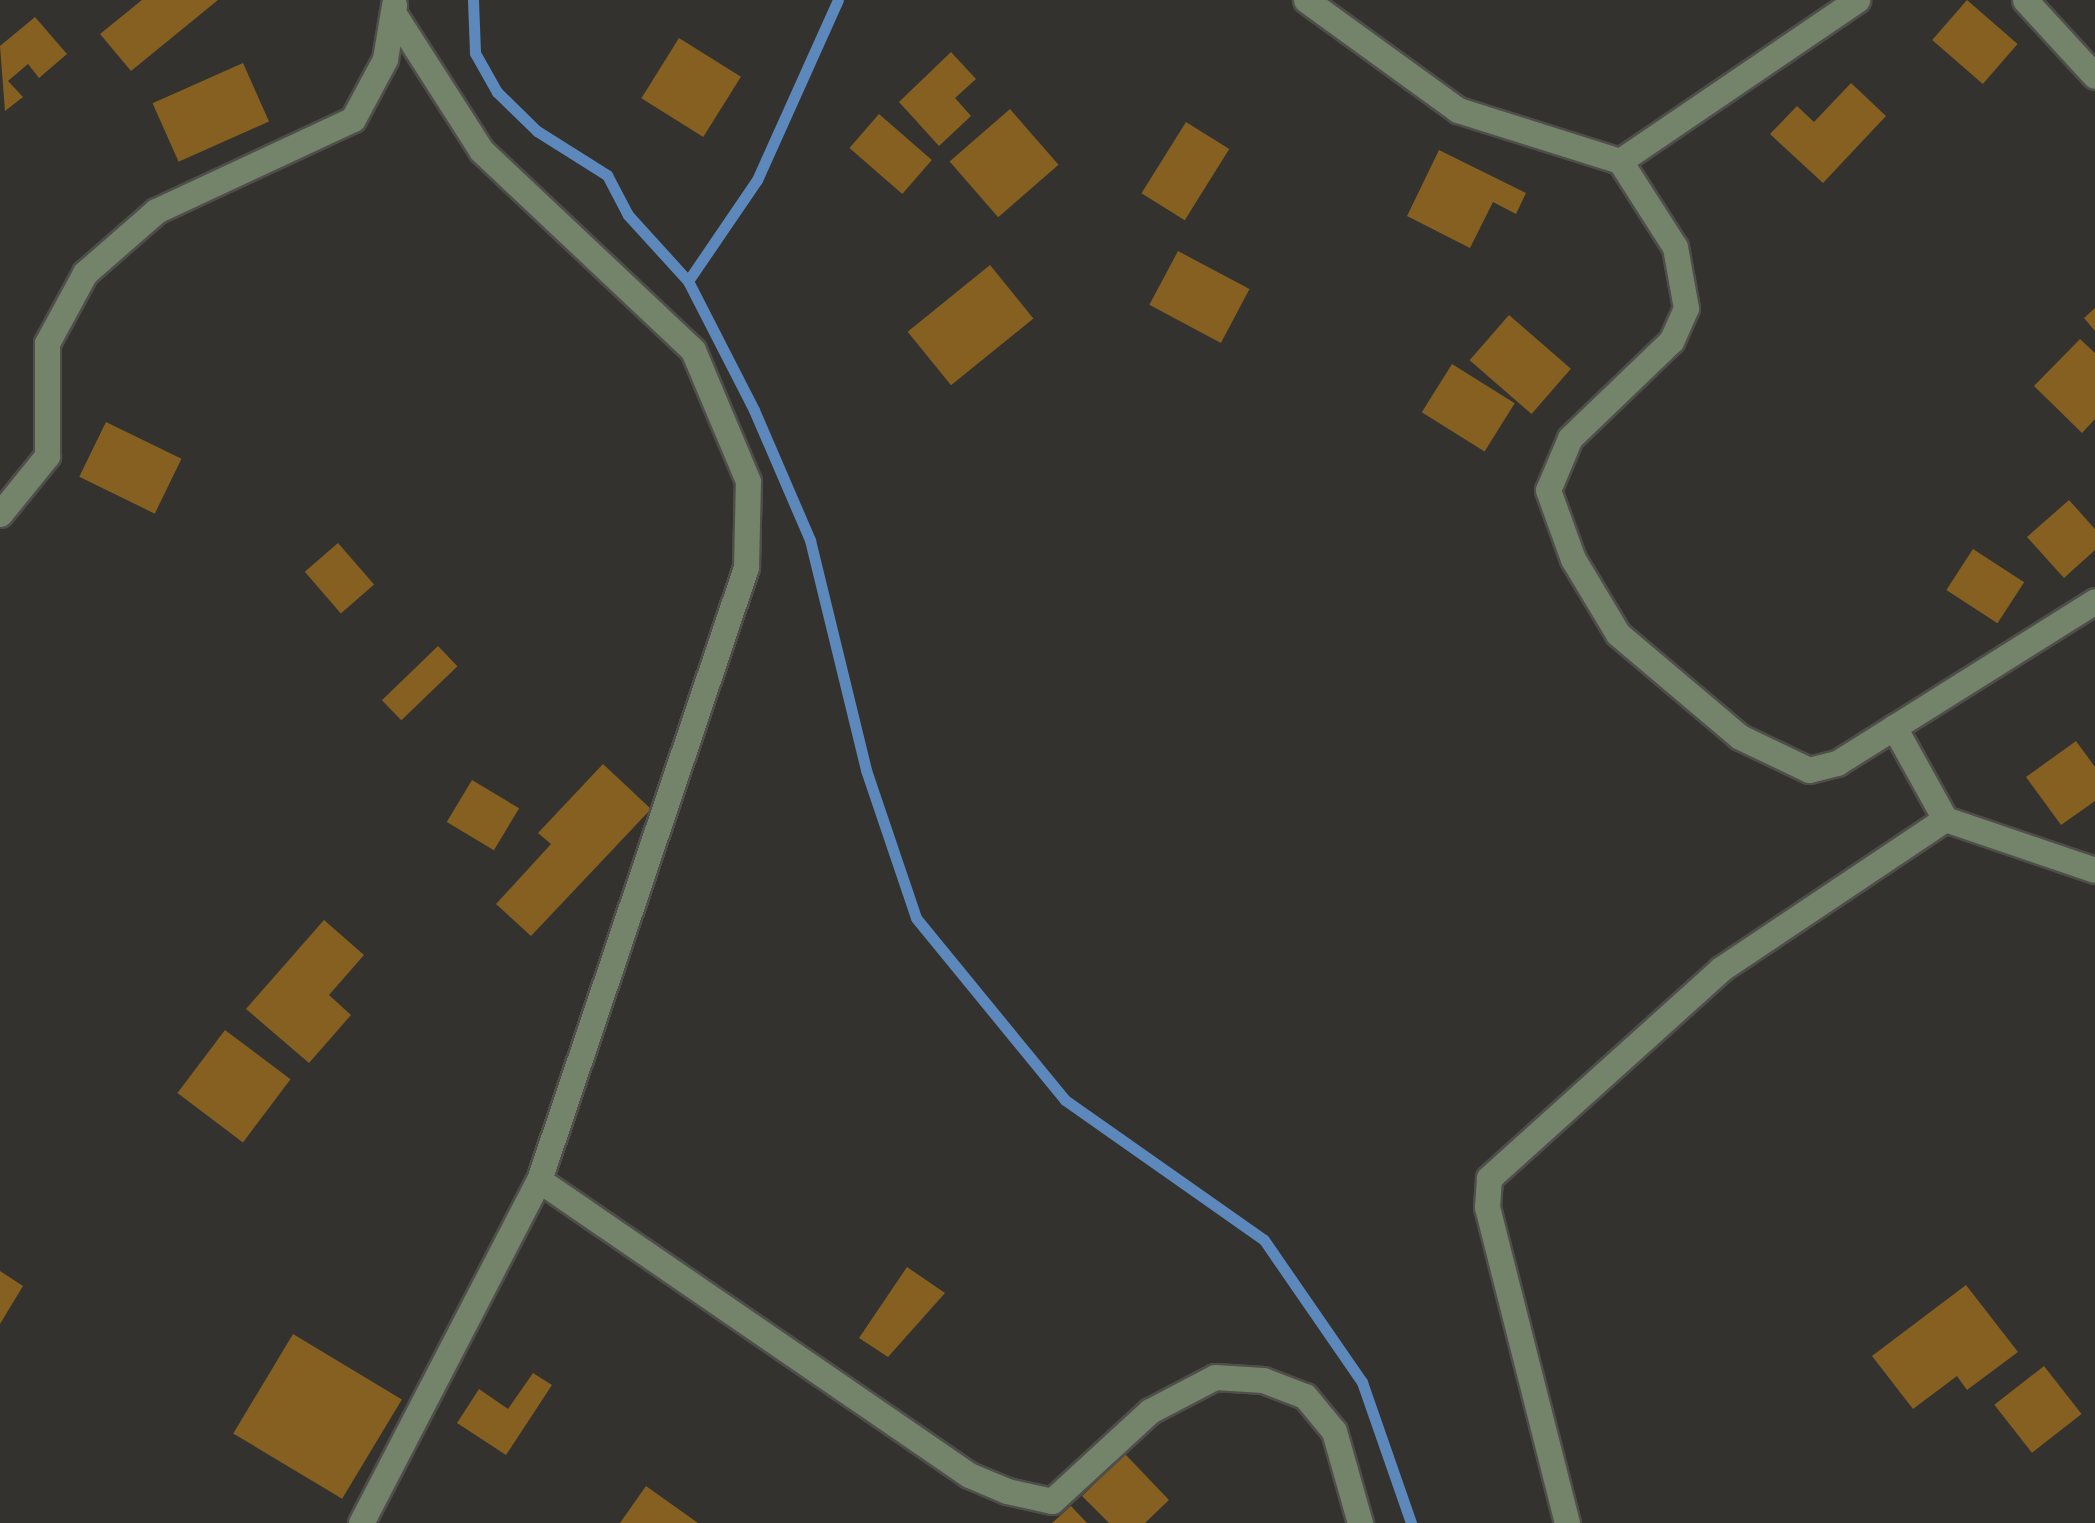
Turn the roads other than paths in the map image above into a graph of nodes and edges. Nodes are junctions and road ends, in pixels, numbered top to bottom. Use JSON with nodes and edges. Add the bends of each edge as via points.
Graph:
{"nodes":[{"id":1,"x":1306,"y":0,"type":"edge"},
{"id":2,"x":1857,"y":0,"type":"edge"},
{"id":3,"x":2025,"y":0,"type":"edge"},
{"id":4,"x":394,"y":7,"type":"edge"},
{"id":5,"x":2095,"y":76,"type":"edge"},
{"id":6,"x":1620,"y":161,"type":"junction"},
{"id":7,"x":0,"y":514,"type":"edge"},
{"id":8,"x":2095,"y":601,"type":"edge"},
{"id":9,"x":1894,"y":727,"type":"junction"},
{"id":10,"x":1945,"y":819,"type":"junction"},
{"id":11,"x":2095,"y":870,"type":"edge"},
{"id":12,"x":538,"y":1180,"type":"junction"},
{"id":13,"x":361,"y":1523,"type":"edge"},
{"id":14,"x":1360,"y":1523,"type":"edge"},
{"id":15,"x":1567,"y":1523,"type":"edge"}],
"edges":[{"from":1,"to":6,"type":"street","via":[[1458,110]]},
{"from":2,"to":6,"type":"street"},
{"from":3,"to":5,"type":"street"},
{"from":4,"to":7,"type":"street","via":[[385,59],[352,120],[156,212],[85,273],[46,343],[47,456]]},
{"from":4,"to":12,"type":"street","via":[[481,150],[694,350],[748,482],[746,567]]},
{"from":6,"to":9,"type":"street","via":[[1675,248],[1686,308],[1670,341],[1570,438],[1549,510],[1618,634],[1740,737],[1809,770]]},
{"from":8,"to":9,"type":"street"},
{"from":9,"to":10,"type":"street"},
{"from":10,"to":11,"type":"street"},
{"from":10,"to":15,"type":"street","via":[[1721,969],[1489,1178],[1488,1207]]},
{"from":12,"to":13,"type":"street"},
{"from":12,"to":14,"type":"street","via":[[969,1475],[1006,1491],[1052,1501],[1150,1412],[1215,1377],[1263,1380],[1304,1396],[1334,1430]]}]}
